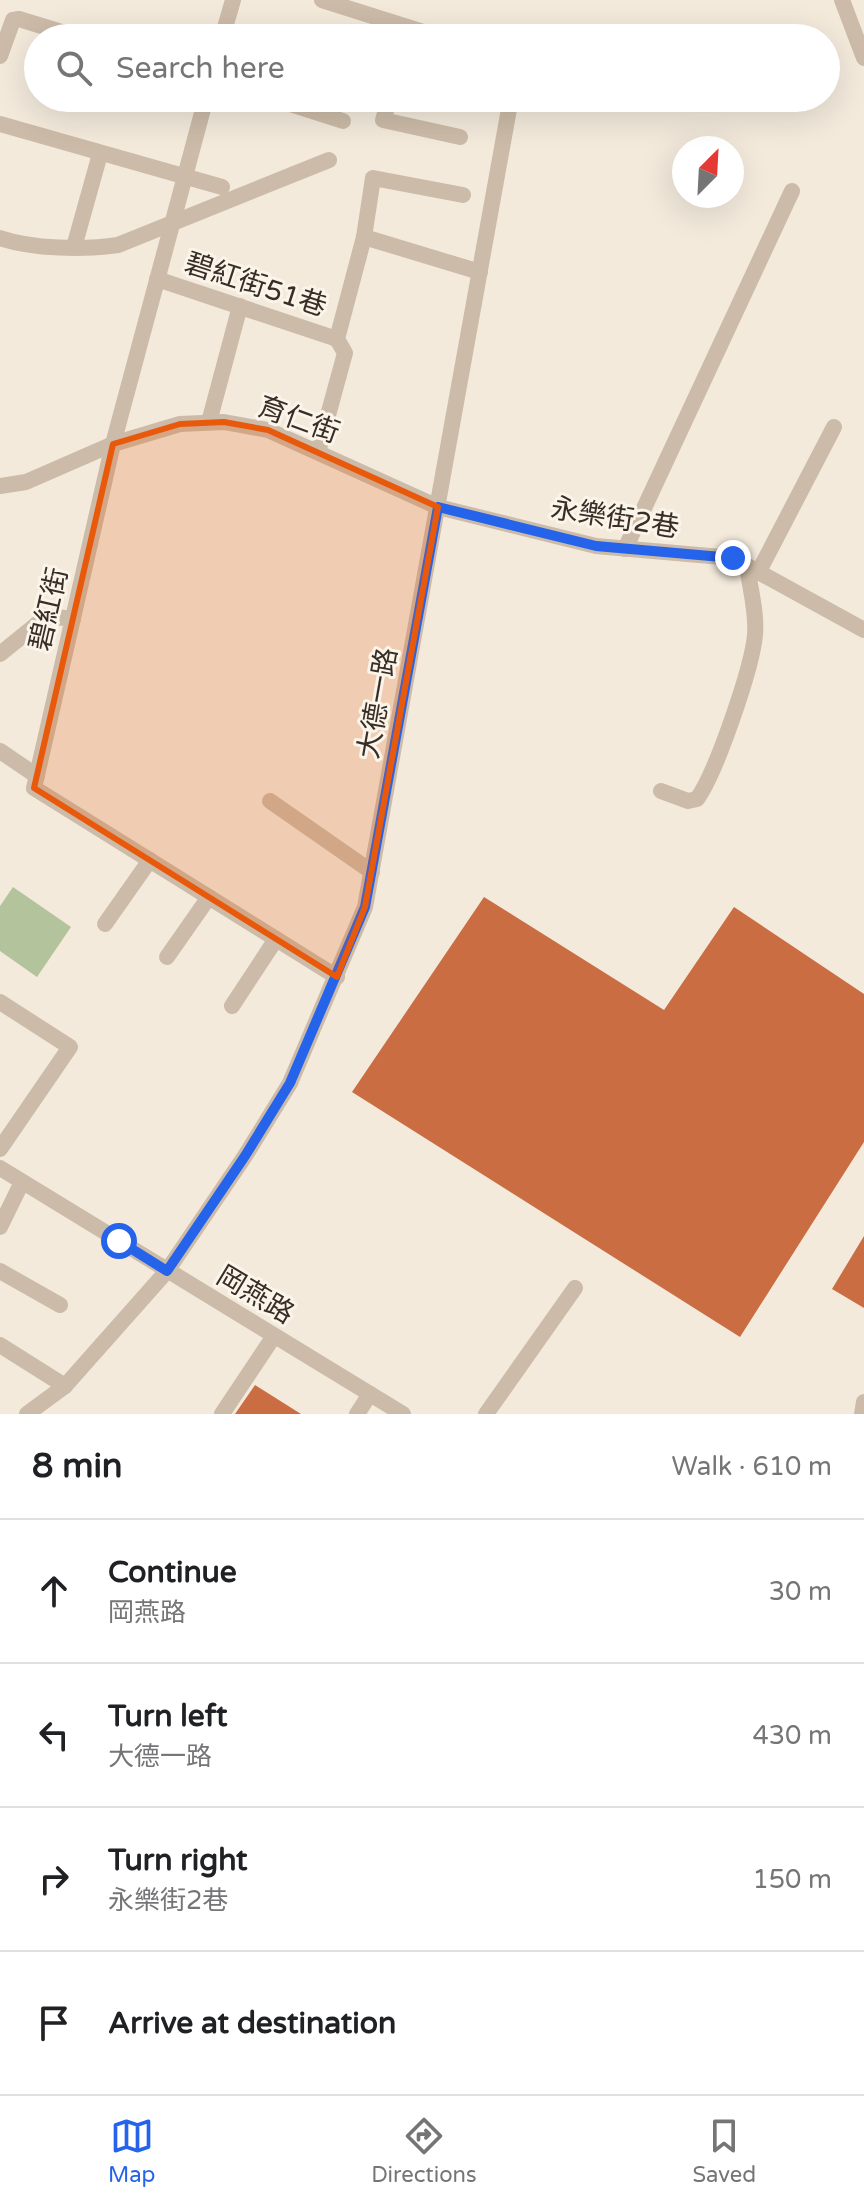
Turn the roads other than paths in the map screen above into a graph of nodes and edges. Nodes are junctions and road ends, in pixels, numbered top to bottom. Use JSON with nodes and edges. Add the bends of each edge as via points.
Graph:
{"nodes":[{"id":1,"x":233,"y":0,"type":"edge"},
{"id":2,"x":322,"y":0,"type":"edge"},
{"id":3,"x":383,"y":0,"type":"edge"},
{"id":4,"x":842,"y":0,"type":"edge"},
{"id":5,"x":378,"y":18,"type":"junction"},
{"id":6,"x":35,"y":24,"type":"edge"},
{"id":7,"x":226,"y":24,"type":"edge"},
{"id":8,"x":389,"y":24,"type":"edge"},
{"id":9,"x":0,"y":56,"type":"edge"},
{"id":10,"x":864,"y":58,"type":"edge"},
{"id":11,"x":202,"y":112,"type":"edge"},
{"id":12,"x":315,"y":112,"type":"edge"},
{"id":13,"x":386,"y":112,"type":"edge"},
{"id":14,"x":509,"y":112,"type":"edge"},
{"id":15,"x":343,"y":121,"type":"dead end"},
{"id":16,"x":0,"y":124,"type":"edge"},
{"id":17,"x":460,"y":137,"type":"dead end"},
{"id":18,"x":100,"y":154,"type":"junction"},
{"id":19,"x":329,"y":160,"type":"dead end"},
{"id":20,"x":184,"y":178,"type":"junction"},
{"id":21,"x":222,"y":187,"type":"dead end"},
{"id":22,"x":792,"y":191,"type":"dead end"},
{"id":23,"x":463,"y":195,"type":"dead end"},
{"id":24,"x":171,"y":225,"type":"junction"},
{"id":25,"x":364,"y":237,"type":"junction"},
{"id":26,"x":0,"y":238,"type":"edge"},
{"id":27,"x":74,"y":247,"type":"junction"},
{"id":28,"x":480,"y":272,"type":"junction"},
{"id":29,"x":157,"y":279,"type":"junction"},
{"id":30,"x":240,"y":306,"type":"junction"},
{"id":31,"x":337,"y":339,"type":"junction"},
{"id":32,"x":209,"y":422,"type":"junction"},
{"id":33,"x":834,"y":427,"type":"dead end"},
{"id":34,"x":113,"y":444,"type":"junction"},
{"id":35,"x":318,"y":452,"type":"junction"},
{"id":36,"x":0,"y":486,"type":"edge"},
{"id":37,"x":438,"y":507,"type":"junction"},
{"id":38,"x":625,"y":549,"type":"junction"},
{"id":39,"x":752,"y":570,"type":"junction"},
{"id":40,"x":73,"y":619,"type":"junction"},
{"id":41,"x":864,"y":630,"type":"edge"},
{"id":42,"x":0,"y":654,"type":"edge"},
{"id":43,"x":0,"y":751,"type":"edge"},
{"id":44,"x":37,"y":776,"type":"junction"},
{"id":45,"x":661,"y":791,"type":"dead end"},
{"id":46,"x":270,"y":801,"type":"dead end"},
{"id":47,"x":150,"y":860,"type":"junction"},
{"id":48,"x":372,"y":872,"type":"junction"},
{"id":49,"x":209,"y":897,"type":"junction"},
{"id":50,"x":105,"y":924,"type":"dead end"},
{"id":51,"x":276,"y":939,"type":"junction"},
{"id":52,"x":167,"y":957,"type":"dead end"},
{"id":53,"x":337,"y":977,"type":"junction"},
{"id":54,"x":0,"y":1002,"type":"edge"},
{"id":55,"x":232,"y":1006,"type":"dead end"},
{"id":56,"x":0,"y":1149,"type":"edge"},
{"id":57,"x":0,"y":1168,"type":"edge"},
{"id":58,"x":22,"y":1182,"type":"junction"},
{"id":59,"x":0,"y":1227,"type":"edge"},
{"id":60,"x":0,"y":1271,"type":"edge"},
{"id":61,"x":167,"y":1271,"type":"junction"},
{"id":62,"x":575,"y":1288,"type":"dead end"},
{"id":63,"x":60,"y":1305,"type":"dead end"},
{"id":64,"x":274,"y":1336,"type":"junction"},
{"id":65,"x":0,"y":1345,"type":"edge"},
{"id":66,"x":65,"y":1386,"type":"junction"},
{"id":67,"x":370,"y":1394,"type":"junction"},
{"id":68,"x":864,"y":1402,"type":"edge"},
{"id":69,"x":27,"y":1414,"type":"edge"},
{"id":70,"x":222,"y":1414,"type":"edge"},
{"id":71,"x":357,"y":1414,"type":"edge"},
{"id":72,"x":403,"y":1414,"type":"edge"},
{"id":73,"x":486,"y":1414,"type":"edge"},
{"id":74,"x":862,"y":1414,"type":"edge"}],
"edges":[{"from":1,"to":7,"type":"street"},
{"from":2,"to":5,"type":"street"},
{"from":3,"to":5,"type":"street"},
{"from":4,"to":10,"type":"street"},
{"from":5,"to":8,"type":"street"},
{"from":6,"to":9,"type":"street","via":[[13,20]]},
{"from":11,"to":20,"type":"street","name":"碧紅街"},
{"from":12,"to":15,"type":"street"},
{"from":13,"to":17,"type":"street","via":[[383,120]]},
{"from":14,"to":28,"type":"street","name":"大德一路"},
{"from":16,"to":18,"type":"street"},
{"from":18,"to":20,"type":"street"},
{"from":18,"to":27,"type":"street"},
{"from":19,"to":24,"type":"street"},
{"from":20,"to":21,"type":"street"},
{"from":20,"to":24,"type":"street","name":"碧紅街"},
{"from":22,"to":38,"type":"street"},
{"from":23,"to":25,"type":"street","via":[[373,178]]},
{"from":24,"to":27,"type":"street","via":[[118,245]]},
{"from":24,"to":29,"type":"street","name":"碧紅街"},
{"from":25,"to":28,"type":"street"},
{"from":25,"to":31,"type":"street"},
{"from":26,"to":27,"type":"street"},
{"from":28,"to":37,"type":"street","name":"大德一路"},
{"from":29,"to":30,"type":"street","name":"碧紅街51巷"},
{"from":29,"to":34,"type":"street","name":"碧紅街"},
{"from":30,"to":31,"type":"street","name":"碧紅街51巷"},
{"from":30,"to":32,"type":"street"},
{"from":31,"to":35,"type":"street","via":[[345,353]]},
{"from":32,"to":34,"type":"street","name":"育仁街","via":[[180,424]]},
{"from":32,"to":35,"type":"street","name":"育仁街","via":[[268,430]]},
{"from":33,"to":39,"type":"street"},
{"from":34,"to":36,"type":"street","name":"育仁街","via":[[26,482]]},
{"from":34,"to":40,"type":"street","name":"碧紅街"},
{"from":35,"to":37,"type":"street","name":"育仁街"},
{"from":37,"to":38,"type":"street","name":"永樂街2巷"},
{"from":37,"to":48,"type":"street","name":"大德一路"},
{"from":38,"to":39,"type":"street","name":"永樂街2巷","via":[[733,558]]},
{"from":39,"to":41,"type":"street","name":"永樂街2巷"},
{"from":39,"to":45,"type":"street","via":[[756,632],[706,787],[688,801]]},
{"from":40,"to":42,"type":"street","via":[[47,616]]},
{"from":40,"to":44,"type":"street","name":"碧紅街"},
{"from":43,"to":44,"type":"street"},
{"from":44,"to":47,"type":"street","via":[[34,788]]},
{"from":46,"to":48,"type":"street"},
{"from":47,"to":49,"type":"street"},
{"from":47,"to":50,"type":"street"},
{"from":48,"to":53,"type":"street","name":"大德一路","via":[[365,907]]},
{"from":49,"to":51,"type":"street"},
{"from":49,"to":52,"type":"street"},
{"from":51,"to":53,"type":"street"},
{"from":51,"to":55,"type":"street"},
{"from":53,"to":61,"type":"street","name":"大德一路","via":[[290,1083]]},
{"from":54,"to":56,"type":"street","via":[[70,1047]]},
{"from":57,"to":58,"type":"street","name":"岡燕路"},
{"from":58,"to":59,"type":"street"},
{"from":58,"to":61,"type":"street","name":"岡燕路"},
{"from":60,"to":63,"type":"street"},
{"from":61,"to":64,"type":"street","name":"岡燕路"},
{"from":61,"to":66,"type":"street","name":"大德一路"},
{"from":62,"to":73,"type":"street"},
{"from":64,"to":67,"type":"street","name":"岡燕路"},
{"from":64,"to":70,"type":"street"},
{"from":65,"to":66,"type":"street"},
{"from":66,"to":69,"type":"street","name":"大德一路"},
{"from":67,"to":71,"type":"street"},
{"from":67,"to":72,"type":"street","name":"岡燕路"},
{"from":68,"to":74,"type":"street"}]}
